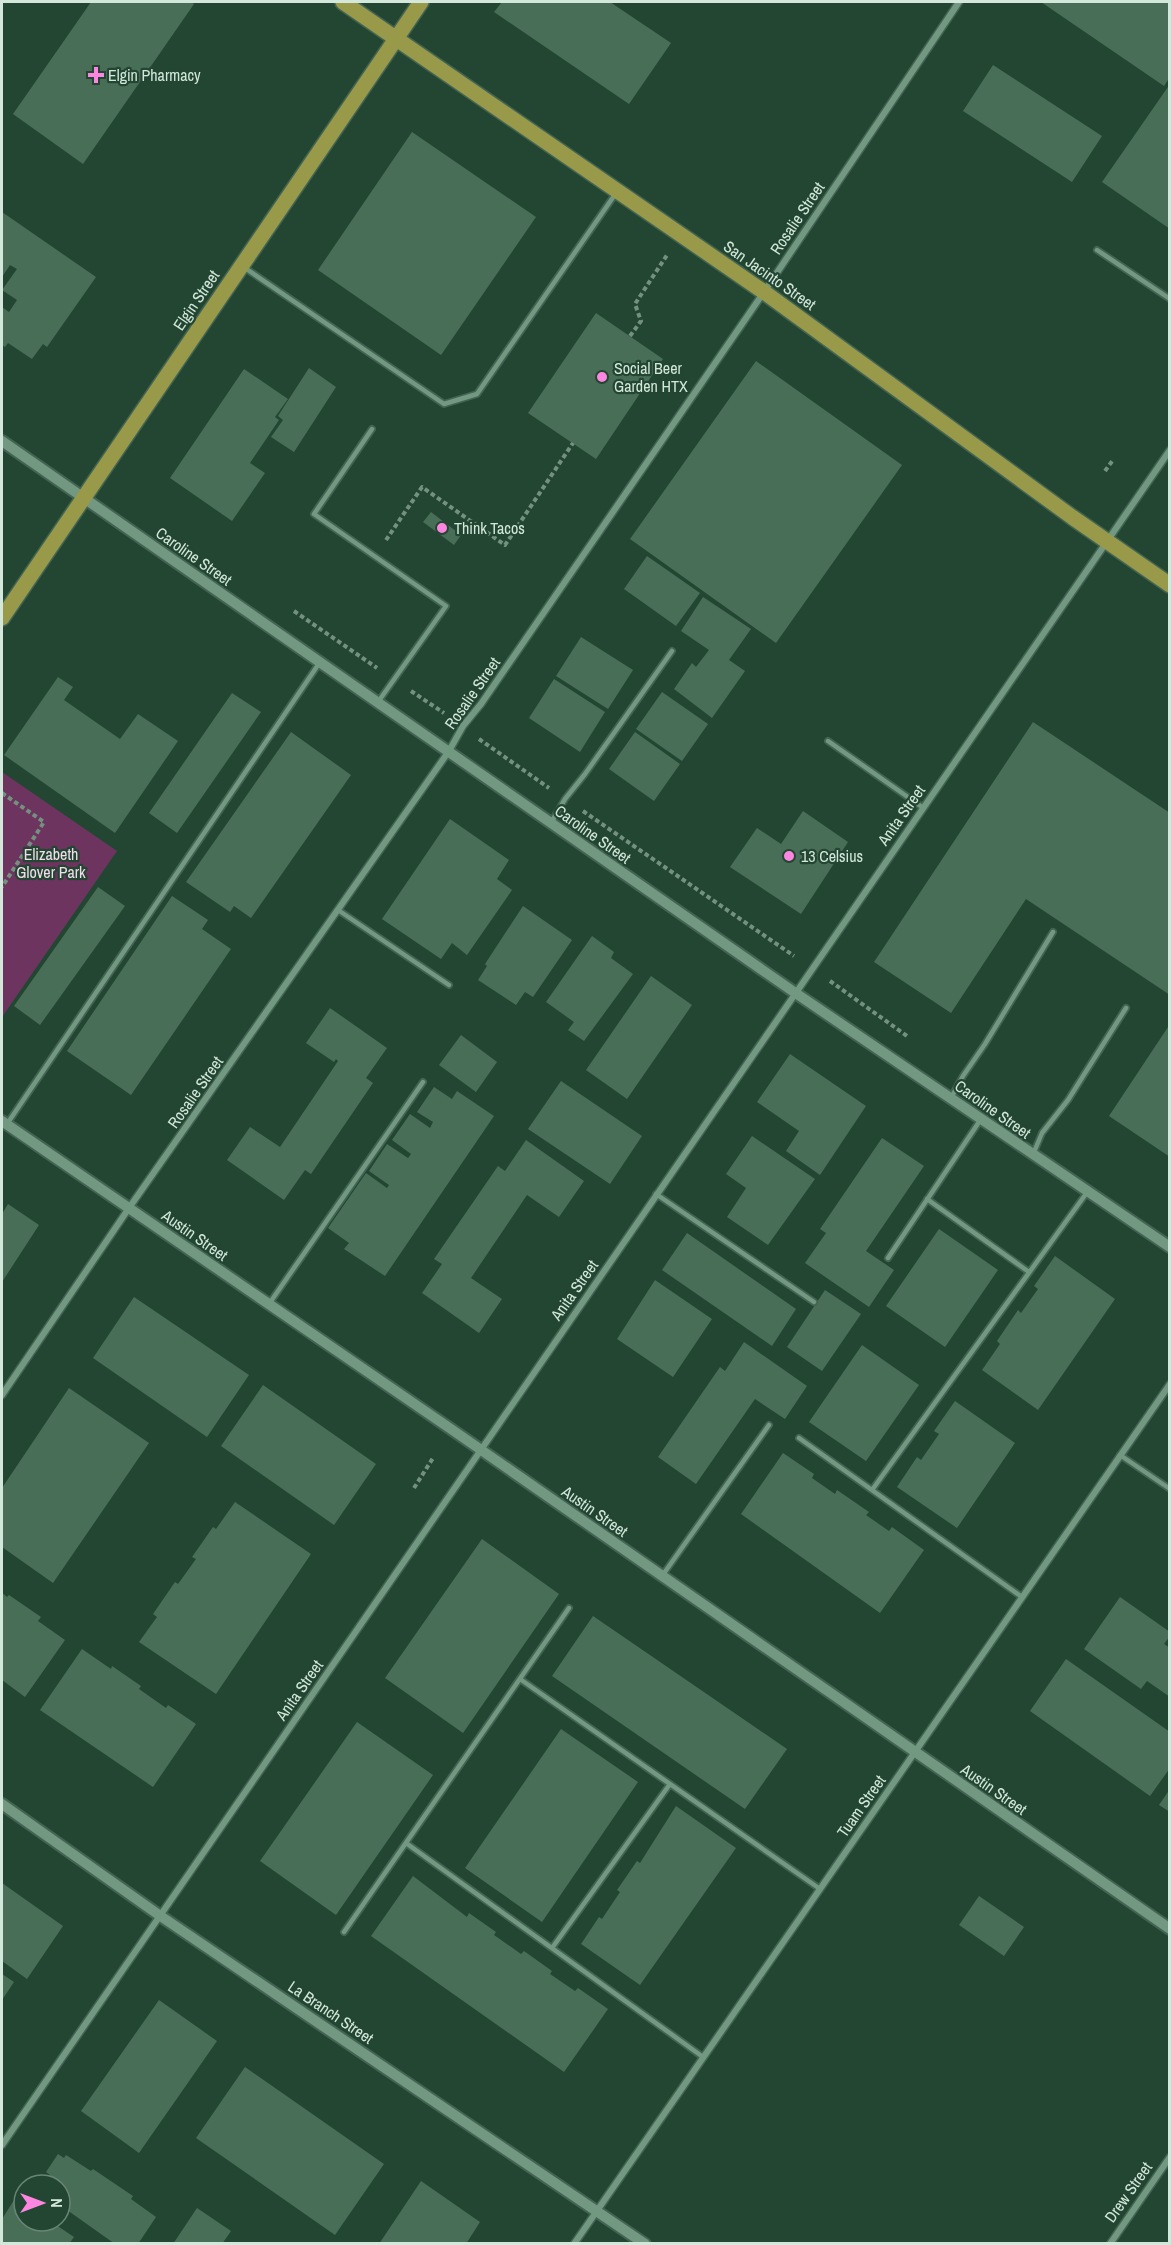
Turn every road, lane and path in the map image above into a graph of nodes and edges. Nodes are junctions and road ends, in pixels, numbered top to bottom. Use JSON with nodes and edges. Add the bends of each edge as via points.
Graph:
{"nodes":[{"id":1,"x":344,"y":2,"type":"edge"},
{"id":2,"x":421,"y":2,"type":"edge"},
{"id":3,"x":959,"y":2,"type":"edge"},
{"id":4,"x":396,"y":36,"type":"junction"},
{"id":5,"x":618,"y":191,"type":"junction"},
{"id":6,"x":681,"y":235,"type":"junction"},
{"id":7,"x":1097,"y":250,"type":"dead end"},
{"id":8,"x":241,"y":266,"type":"junction"},
{"id":9,"x":764,"y":292,"type":"junction"},
{"id":10,"x":1170,"y":299,"type":"edge"},
{"id":11,"x":630,"y":336,"type":"dead end"},
{"id":12,"x":372,"y":429,"type":"dead end"},
{"id":13,"x":2,"y":441,"type":"edge"},
{"id":14,"x":573,"y":443,"type":"dead end"},
{"id":15,"x":1170,"y":450,"type":"edge"},
{"id":16,"x":1113,"y":460,"type":"dead end"},
{"id":17,"x":1105,"y":471,"type":"dead end"},
{"id":18,"x":84,"y":496,"type":"junction"},
{"id":19,"x":1106,"y":542,"type":"junction"},
{"id":20,"x":375,"y":556,"type":"junction"},
{"id":21,"x":1170,"y":585,"type":"edge"},
{"id":22,"x":2,"y":618,"type":"edge"},
{"id":23,"x":672,"y":651,"type":"dead end"},
{"id":24,"x":320,"y":662,"type":"junction"},
{"id":25,"x":378,"y":702,"type":"junction"},
{"id":26,"x":828,"y":741,"type":"dead end"},
{"id":27,"x":449,"y":752,"type":"junction"},
{"id":28,"x":2,"y":793,"type":"edge"},
{"id":29,"x":922,"y":807,"type":"junction"},
{"id":30,"x":551,"y":823,"type":"junction"},
{"id":31,"x":2,"y":887,"type":"edge"},
{"id":32,"x":338,"y":910,"type":"junction"},
{"id":33,"x":1053,"y":932,"type":"dead end"},
{"id":34,"x":449,"y":985,"type":"dead end"},
{"id":35,"x":794,"y":992,"type":"junction"},
{"id":36,"x":1126,"y":1008,"type":"dead end"},
{"id":37,"x":423,"y":1082,"type":"dead end"},
{"id":38,"x":951,"y":1098,"type":"junction"},
{"id":39,"x":981,"y":1119,"type":"junction"},
{"id":40,"x":4,"y":1123,"type":"edge"},
{"id":41,"x":1033,"y":1154,"type":"junction"},
{"id":42,"x":1088,"y":1191,"type":"junction"},
{"id":43,"x":656,"y":1194,"type":"junction"},
{"id":44,"x":927,"y":1199,"type":"junction"},
{"id":45,"x":129,"y":1208,"type":"junction"},
{"id":46,"x":1170,"y":1248,"type":"edge"},
{"id":47,"x":888,"y":1258,"type":"dead end"},
{"id":48,"x":1029,"y":1272,"type":"junction"},
{"id":49,"x":814,"y":1302,"type":"dead end"},
{"id":50,"x":269,"y":1305,"type":"junction"},
{"id":51,"x":1170,"y":1384,"type":"edge"},
{"id":52,"x":2,"y":1395,"type":"edge"},
{"id":53,"x":769,"y":1425,"type":"dead end"},
{"id":54,"x":799,"y":1438,"type":"dead end"},
{"id":55,"x":481,"y":1450,"type":"junction"},
{"id":56,"x":1120,"y":1455,"type":"junction"},
{"id":57,"x":433,"y":1458,"type":"dead end"},
{"id":58,"x":414,"y":1488,"type":"dead end"},
{"id":59,"x":1170,"y":1489,"type":"edge"},
{"id":60,"x":872,"y":1491,"type":"junction"},
{"id":61,"x":662,"y":1576,"type":"junction"},
{"id":62,"x":1022,"y":1597,"type":"junction"},
{"id":63,"x":569,"y":1608,"type":"dead end"},
{"id":64,"x":520,"y":1679,"type":"junction"},
{"id":65,"x":915,"y":1753,"type":"junction"},
{"id":66,"x":670,"y":1784,"type":"junction"},
{"id":67,"x":2,"y":1804,"type":"edge"},
{"id":68,"x":406,"y":1843,"type":"junction"},
{"id":69,"x":820,"y":1889,"type":"junction"},
{"id":70,"x":159,"y":1915,"type":"junction"},
{"id":71,"x":1170,"y":1929,"type":"edge"},
{"id":72,"x":344,"y":1932,"type":"dead end"},
{"id":73,"x":552,"y":1948,"type":"junction"},
{"id":74,"x":703,"y":2057,"type":"junction"},
{"id":75,"x":2,"y":2145,"type":"edge"},
{"id":76,"x":1170,"y":2157,"type":"edge"},
{"id":77,"x":597,"y":2210,"type":"junction"},
{"id":78,"x":574,"y":2244,"type":"edge"},
{"id":79,"x":645,"y":2244,"type":"edge"},
{"id":80,"x":1110,"y":2244,"type":"edge"}],
"edges":[{"from":1,"to":4,"type":"main road","name":"San Jacinto Street"},
{"from":2,"to":4,"type":"main road","name":"Elgin Street"},
{"from":3,"to":9,"type":"street","name":"Rosalie Street"},
{"from":4,"to":5,"type":"main road","name":"San Jacinto Street"},
{"from":4,"to":8,"type":"main road","name":"Elgin Street"},
{"from":5,"to":6,"type":"main road","name":"San Jacinto Street"},
{"from":5,"to":8,"type":"lane","via":[[477,394],[444,404]]},
{"from":6,"to":9,"type":"main road","name":"San Jacinto Street"},
{"from":6,"to":11,"type":"path","via":[[635,304],[641,321]]},
{"from":7,"to":10,"type":"lane"},
{"from":8,"to":18,"type":"main road","name":"Elgin Street"},
{"from":9,"to":19,"type":"main road","name":"San Jacinto Street"},
{"from":9,"to":27,"type":"street","name":"Rosalie Street","via":[[463,726]]},
{"from":12,"to":20,"type":"lane","via":[[314,514]]},
{"from":13,"to":18,"type":"street","name":"Caroline Street"},
{"from":14,"to":20,"type":"path","via":[[505,545],[422,488]]},
{"from":15,"to":19,"type":"street","name":"Anita Street"},
{"from":16,"to":17,"type":"path"},
{"from":18,"to":22,"type":"main road","name":"Elgin Street"},
{"from":18,"to":24,"type":"street","name":"Caroline Street"},
{"from":19,"to":21,"type":"main road","name":"San Jacinto Street"},
{"from":19,"to":29,"type":"street","name":"Anita Street"},
{"from":20,"to":25,"type":"lane","via":[[446,606]]},
{"from":23,"to":30,"type":"lane"},
{"from":24,"to":25,"type":"street","name":"Caroline Street"},
{"from":24,"to":40,"type":"lane"},
{"from":25,"to":27,"type":"street","name":"Caroline Street"},
{"from":26,"to":29,"type":"lane"},
{"from":27,"to":30,"type":"street","name":"Caroline Street"},
{"from":27,"to":32,"type":"street","name":"Rosalie Street"},
{"from":28,"to":31,"type":"path","via":[[44,822]]},
{"from":29,"to":35,"type":"street","name":"Anita Street"},
{"from":30,"to":35,"type":"street","name":"Caroline Street"},
{"from":32,"to":34,"type":"lane"},
{"from":32,"to":45,"type":"street","name":"Rosalie Street"},
{"from":33,"to":38,"type":"lane"},
{"from":35,"to":38,"type":"street","name":"Caroline Street"},
{"from":35,"to":43,"type":"street","name":"Anita Street"},
{"from":36,"to":41,"type":"lane","via":[[1068,1100],[1042,1133]]},
{"from":37,"to":50,"type":"lane"},
{"from":38,"to":39,"type":"street","name":"Caroline Street"},
{"from":39,"to":41,"type":"street","name":"Caroline Street"},
{"from":39,"to":44,"type":"lane"},
{"from":40,"to":45,"type":"street","name":"Austin Street"},
{"from":41,"to":42,"type":"street","name":"Caroline Street"},
{"from":42,"to":46,"type":"street","name":"Caroline Street"},
{"from":42,"to":48,"type":"lane"},
{"from":43,"to":49,"type":"lane"},
{"from":43,"to":55,"type":"street","name":"Anita Street"},
{"from":44,"to":47,"type":"lane"},
{"from":44,"to":48,"type":"lane"},
{"from":45,"to":50,"type":"street","name":"Austin Street"},
{"from":45,"to":52,"type":"street","name":"Rosalie Street"},
{"from":48,"to":60,"type":"lane"},
{"from":50,"to":55,"type":"street","name":"Austin Street"},
{"from":51,"to":56,"type":"street","name":"Tuam Street"},
{"from":53,"to":61,"type":"lane"},
{"from":54,"to":60,"type":"lane"},
{"from":55,"to":61,"type":"street","name":"Austin Street"},
{"from":55,"to":70,"type":"street","name":"Anita Street"},
{"from":56,"to":59,"type":"lane"},
{"from":56,"to":62,"type":"street","name":"Tuam Street"},
{"from":57,"to":58,"type":"path"},
{"from":60,"to":62,"type":"lane"},
{"from":61,"to":65,"type":"street","name":"Austin Street"},
{"from":62,"to":65,"type":"street","name":"Tuam Street"},
{"from":63,"to":64,"type":"lane"},
{"from":64,"to":66,"type":"lane"},
{"from":64,"to":68,"type":"lane"},
{"from":65,"to":69,"type":"street","name":"Tuam Street"},
{"from":65,"to":71,"type":"street","name":"Austin Street"},
{"from":66,"to":69,"type":"lane"},
{"from":66,"to":73,"type":"lane"},
{"from":67,"to":70,"type":"street","name":"La Branch Street"},
{"from":68,"to":72,"type":"lane"},
{"from":68,"to":73,"type":"lane"},
{"from":69,"to":74,"type":"street","name":"Tuam Street"},
{"from":70,"to":75,"type":"street","name":"Anita Street"},
{"from":70,"to":77,"type":"street","name":"La Branch Street"},
{"from":73,"to":74,"type":"lane"},
{"from":74,"to":77,"type":"street","name":"Tuam Street"},
{"from":76,"to":80,"type":"street","name":"Drew Street"},
{"from":77,"to":78,"type":"street","name":"Tuam Street"},
{"from":77,"to":79,"type":"street","name":"La Branch Street"}]}
